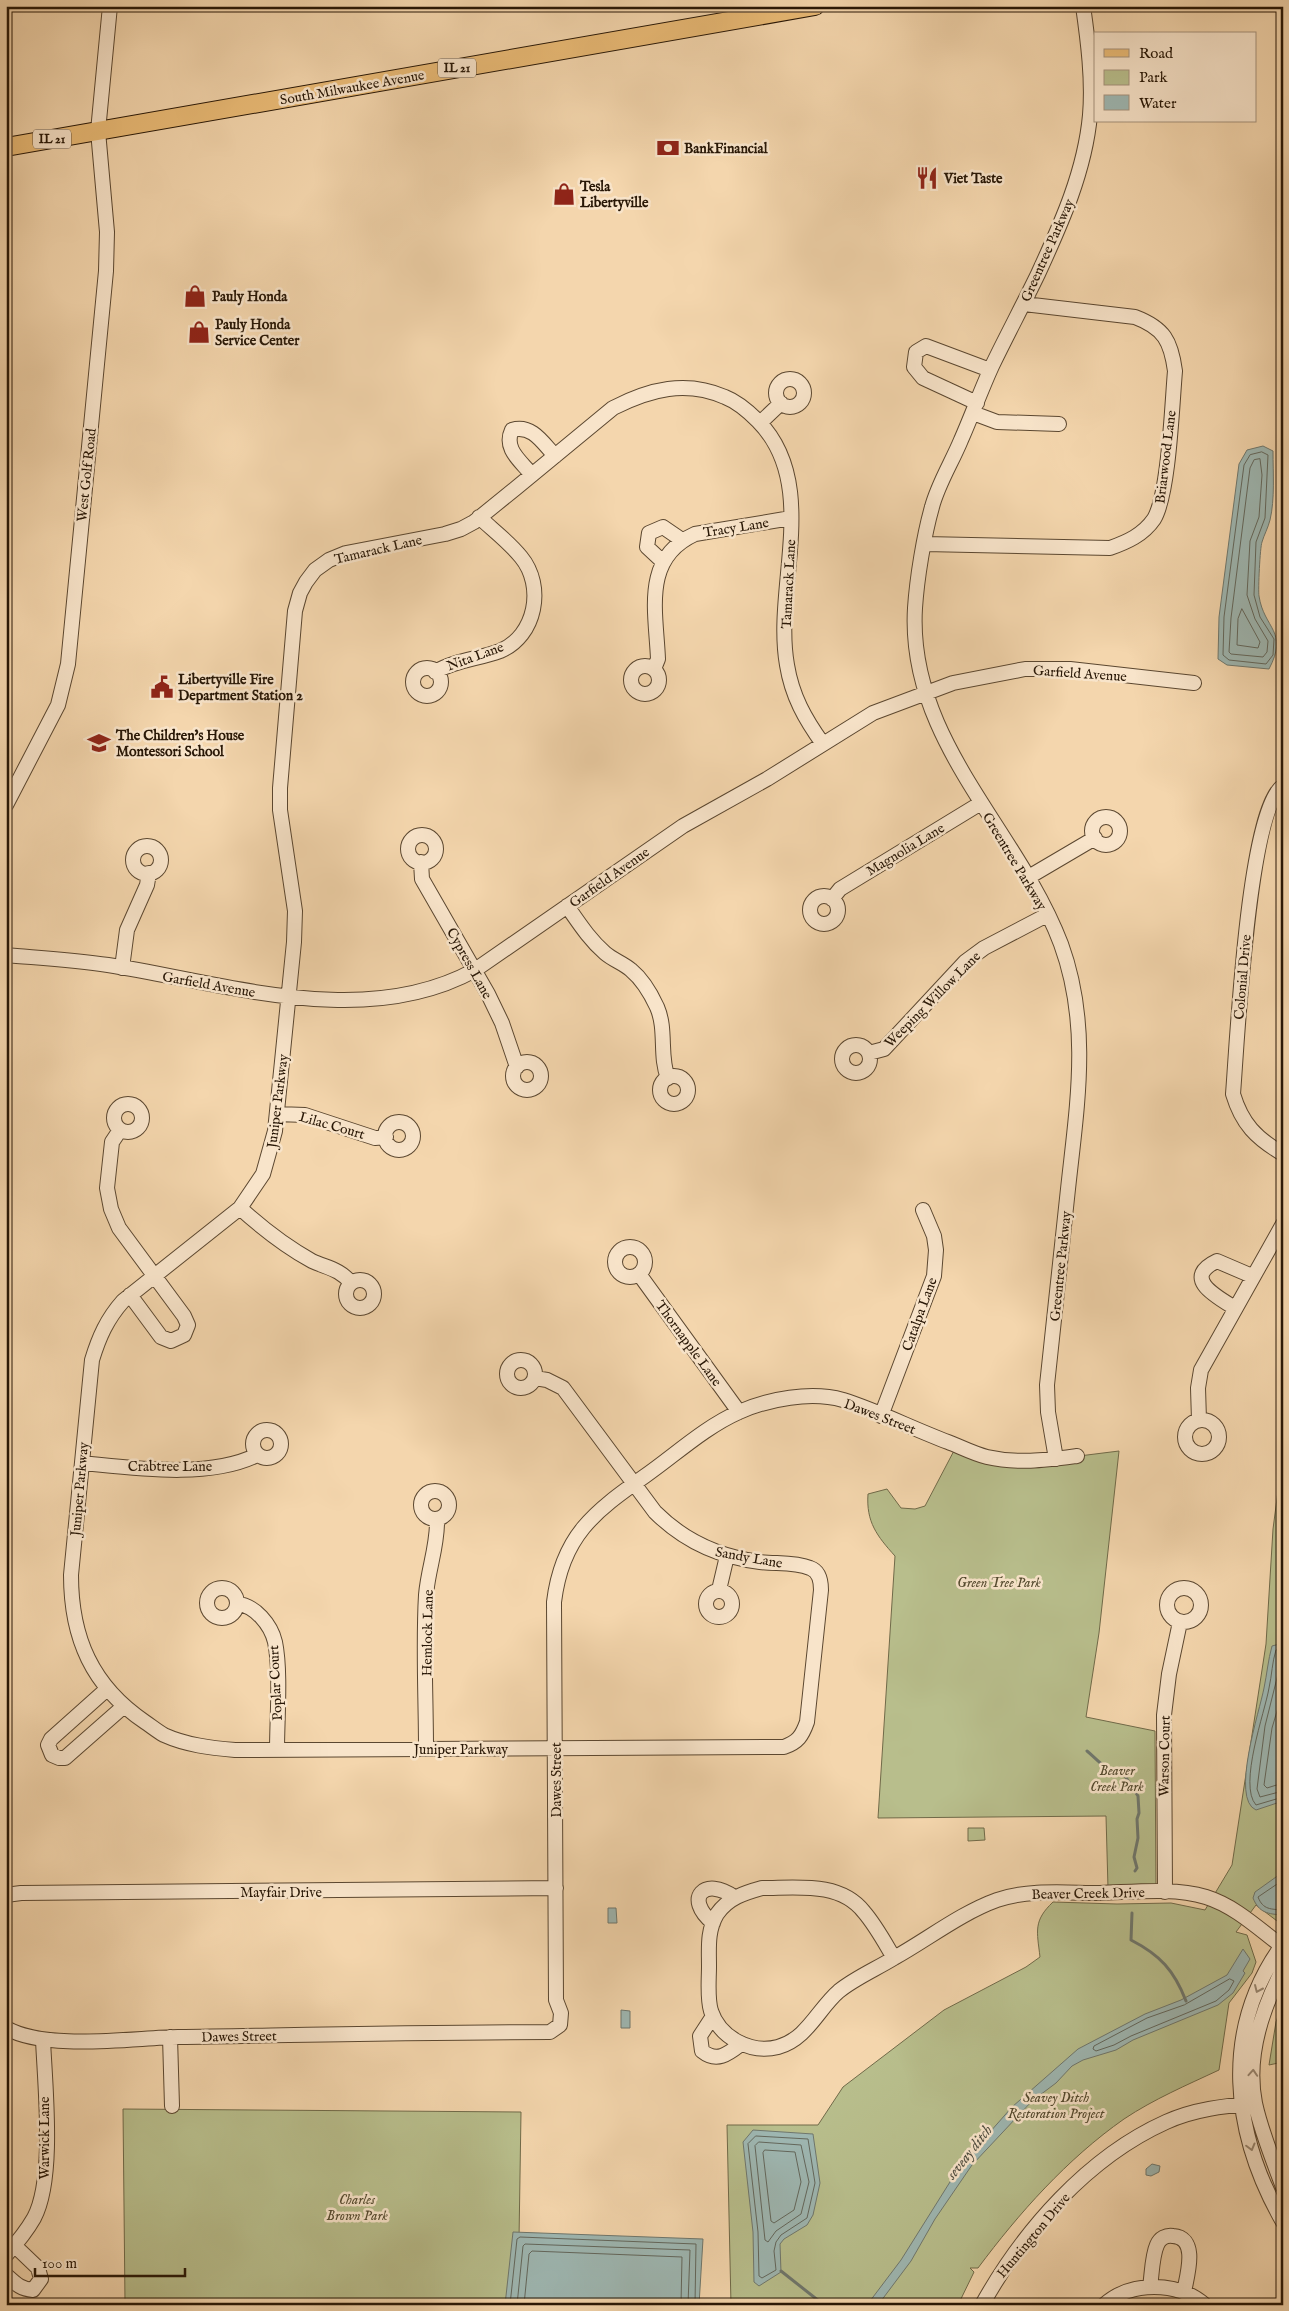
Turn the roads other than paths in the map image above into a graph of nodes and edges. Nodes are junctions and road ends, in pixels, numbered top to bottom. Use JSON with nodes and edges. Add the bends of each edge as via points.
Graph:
{"nodes":[{"id":1,"x":110,"y":6,"type":"edge"},
{"id":2,"x":815,"y":6,"type":"edge"},
{"id":3,"x":1083,"y":6,"type":"edge"},
{"id":4,"x":98,"y":131,"type":"junction"},
{"id":5,"x":6,"y":148,"type":"edge"},
{"id":6,"x":1024,"y":304,"type":"junction"},
{"id":7,"x":990,"y":370,"type":"junction"},
{"id":8,"x":781,"y":403,"type":"dead end"},
{"id":9,"x":975,"y":408,"type":"junction"},
{"id":10,"x":760,"y":423,"type":"junction"},
{"id":11,"x":1059,"y":424,"type":"dead end"},
{"id":12,"x":555,"y":456,"type":"junction"},
{"id":13,"x":532,"y":475,"type":"junction"},
{"id":14,"x":479,"y":517,"type":"junction"},
{"id":15,"x":791,"y":518,"type":"junction"},
{"id":16,"x":682,"y":540,"type":"junction"},
{"id":17,"x":925,"y":544,"type":"junction"},
{"id":18,"x":662,"y":561,"type":"junction"},
{"id":19,"x":654,"y":669,"type":"dead end"},
{"id":20,"x":435,"y":672,"type":"dead end"},
{"id":21,"x":1194,"y":683,"type":"dead end"},
{"id":22,"x":925,"y":693,"type":"junction"},
{"id":23,"x":822,"y":744,"type":"junction"},
{"id":24,"x":1283,"y":786,"type":"edge"},
{"id":25,"x":981,"y":803,"type":"junction"},
{"id":26,"x":6,"y":805,"type":"edge"},
{"id":27,"x":1095,"y":838,"type":"dead end"},
{"id":28,"x":421,"y":862,"type":"dead end"},
{"id":29,"x":149,"y":873,"type":"dead end"},
{"id":30,"x":1027,"y":878,"type":"junction"},
{"id":31,"x":832,"y":899,"type":"dead end"},
{"id":32,"x":567,"y":906,"type":"junction"},
{"id":33,"x":1047,"y":915,"type":"junction"},
{"id":34,"x":6,"y":955,"type":"edge"},
{"id":35,"x":122,"y":968,"type":"junction"},
{"id":36,"x":475,"y":970,"type":"junction"},
{"id":37,"x":288,"y":997,"type":"junction"},
{"id":38,"x":869,"y":1054,"type":"dead end"},
{"id":39,"x":517,"y":1067,"type":"dead end"},
{"id":40,"x":668,"y":1078,"type":"dead end"},
{"id":41,"x":277,"y":1114,"type":"junction"},
{"id":42,"x":120,"y":1130,"type":"dead end"},
{"id":43,"x":386,"y":1137,"type":"dead end"},
{"id":44,"x":1283,"y":1154,"type":"edge"},
{"id":45,"x":240,"y":1208,"type":"junction"},
{"id":46,"x":923,"y":1210,"type":"dead end"},
{"id":47,"x":1283,"y":1224,"type":"edge"},
{"id":48,"x":639,"y":1274,"type":"dead end"},
{"id":49,"x":153,"y":1275,"type":"junction"},
{"id":50,"x":1252,"y":1276,"type":"junction"},
{"id":51,"x":351,"y":1283,"type":"dead end"},
{"id":52,"x":130,"y":1295,"type":"junction"},
{"id":53,"x":1235,"y":1308,"type":"junction"},
{"id":54,"x":535,"y":1378,"type":"dead end"},
{"id":55,"x":739,"y":1412,"type":"junction"},
{"id":56,"x":881,"y":1416,"type":"junction"},
{"id":57,"x":1199,"y":1420,"type":"dead end"},
{"id":58,"x":258,"y":1455,"type":"dead end"},
{"id":59,"x":1077,"y":1456,"type":"dead end"},
{"id":60,"x":1056,"y":1459,"type":"junction"},
{"id":61,"x":82,"y":1463,"type":"junction"},
{"id":62,"x":634,"y":1484,"type":"junction"},
{"id":63,"x":437,"y":1519,"type":"dead end"},
{"id":64,"x":727,"y":1556,"type":"junction"},
{"id":65,"x":719,"y":1590,"type":"dead end"},
{"id":66,"x":237,"y":1604,"type":"dead end"},
{"id":67,"x":1180,"y":1622,"type":"dead end"},
{"id":68,"x":107,"y":1688,"type":"junction"},
{"id":69,"x":123,"y":1707,"type":"junction"},
{"id":70,"x":804,"y":1733,"type":"joint"},
{"id":71,"x":426,"y":1749,"type":"junction"},
{"id":72,"x":556,"y":1749,"type":"junction"},
{"id":73,"x":278,"y":1750,"type":"junction"},
{"id":74,"x":556,"y":1888,"type":"junction"},
{"id":75,"x":1165,"y":1892,"type":"junction"},
{"id":76,"x":6,"y":1895,"type":"edge"},
{"id":77,"x":734,"y":1897,"type":"junction"},
{"id":78,"x":714,"y":1923,"type":"junction"},
{"id":79,"x":1282,"y":1945,"type":"edge"},
{"id":80,"x":894,"y":1958,"type":"junction"},
{"id":81,"x":1283,"y":1969,"type":"edge"},
{"id":82,"x":713,"y":2016,"type":"junction"},
{"id":83,"x":6,"y":2028,"type":"edge"},
{"id":84,"x":170,"y":2037,"type":"junction"},
{"id":85,"x":43,"y":2040,"type":"junction"},
{"id":86,"x":742,"y":2044,"type":"junction"},
{"id":87,"x":1248,"y":2104,"type":"junction"},
{"id":88,"x":172,"y":2106,"type":"dead end"},
{"id":89,"x":1278,"y":2160,"type":"edge"},
{"id":90,"x":1283,"y":2187,"type":"edge"},
{"id":91,"x":1283,"y":2222,"type":"edge"},
{"id":92,"x":10,"y":2251,"type":"edge"},
{"id":93,"x":6,"y":2275,"type":"edge"},
{"id":94,"x":1150,"y":2287,"type":"junction"},
{"id":95,"x":1184,"y":2292,"type":"junction"},
{"id":96,"x":982,"y":2305,"type":"edge"},
{"id":97,"x":1104,"y":2305,"type":"edge"},
{"id":98,"x":1205,"y":2305,"type":"edge"}],
"edges":[{"from":1,"to":4,"type":"street","name":"West Golf Road"},
{"from":2,"to":4,"type":"main road","name":"South Milwaukee Avenue","number":"IL 21"},
{"from":3,"to":6,"type":"street","name":"Greentree Parkway","via":[[1090,115],[1085,146],[1069,204]]},
{"from":4,"to":5,"type":"main road","name":"South Milwaukee Avenue","number":"IL 21"},
{"from":4,"to":26,"type":"street","name":"West Golf Road","via":[[107,232],[106,271],[68,664],[58,704]]},
{"from":6,"to":7,"type":"street","name":"Greentree Parkway"},
{"from":6,"to":17,"type":"street","name":"Briarwood Lane","via":[[1135,317],[1152,323],[1166,337],[1175,372],[1164,487],[1159,508],[1143,531],[1129,542],[1110,548]]},
{"from":7,"to":9,"type":"street","name":"Greentree Parkway"},
{"from":7,"to":9,"type":"street","via":[[936,348],[926,346],[916,352],[914,367],[923,378]]},
{"from":8,"to":10,"type":"street"},
{"from":9,"to":11,"type":"street","via":[[996,422]]},
{"from":9,"to":17,"type":"street","name":"Greentree Parkway","via":[[932,505]]},
{"from":10,"to":12,"type":"street","name":"Tamarack Lane","via":[[734,400],[679,386],[644,393],[613,408]]},
{"from":10,"to":15,"type":"street","name":"Tamarack Lane","via":[[771,434],[787,470]]},
{"from":12,"to":13,"type":"street","name":"Tamarack Lane"},
{"from":12,"to":13,"type":"street","via":[[530,430],[521,427],[512,430],[509,446]]},
{"from":13,"to":14,"type":"street","name":"Tamarack Lane"},
{"from":14,"to":20,"type":"street","name":"Nita Lane","via":[[521,557],[530,572],[534,604],[530,620],[520,636],[502,650],[448,664]]},
{"from":14,"to":37,"type":"street","name":"Tamarack Lane","via":[[461,529],[445,534],[346,553],[329,560],[315,570],[300,593],[295,611],[280,788],[294,911]]},
{"from":15,"to":16,"type":"street","name":"Tracy Lane","via":[[695,534]]},
{"from":15,"to":23,"type":"street","name":"Tamarack Lane","via":[[785,643],[787,665],[795,698]]},
{"from":16,"to":18,"type":"street","name":"Tracy Lane"},
{"from":16,"to":18,"type":"street","via":[[662,527],[650,533],[647,547]]},
{"from":17,"to":22,"type":"street","name":"Greentree Parkway","via":[[915,606],[915,644]]},
{"from":18,"to":19,"type":"street","name":"Tracy Lane","via":[[655,586],[658,659]]},
{"from":21,"to":22,"type":"street","name":"Garfield Avenue","via":[[1070,670],[1025,669],[985,675]]},
{"from":22,"to":23,"type":"street","name":"Garfield Avenue","via":[[873,713]]},
{"from":22,"to":25,"type":"street","name":"Greentree Parkway","via":[[954,759]]},
{"from":23,"to":32,"type":"street","name":"Garfield Avenue","via":[[683,826]]},
{"from":24,"to":44,"type":"street","name":"Colonial Drive","via":[[1275,791],[1263,822],[1258,850],[1246,925],[1233,1094],[1240,1116],[1262,1142]]},
{"from":25,"to":30,"type":"street","name":"Greentree Parkway"},
{"from":25,"to":31,"type":"street","name":"Magnolia Lane","via":[[840,889]]},
{"from":27,"to":30,"type":"street"},
{"from":28,"to":36,"type":"street","name":"Cypress Lane","via":[[422,879]]},
{"from":29,"to":35,"type":"street","via":[[127,930]]},
{"from":30,"to":33,"type":"street","name":"Greentree Parkway"},
{"from":32,"to":36,"type":"street","name":"Garfield Avenue"},
{"from":32,"to":40,"type":"street","via":[[590,939],[607,955],[631,970],[644,985],[663,1031]]},
{"from":33,"to":38,"type":"street","name":"Weeping Willow Lane","via":[[984,948],[965,962],[884,1049]]},
{"from":33,"to":60,"type":"street","name":"Greentree Parkway","via":[[1061,944],[1072,983],[1081,1049],[1047,1385]]},
{"from":34,"to":35,"type":"street","name":"Garfield Avenue"},
{"from":35,"to":37,"type":"street","name":"Garfield Avenue"},
{"from":36,"to":37,"type":"street","name":"Garfield Avenue","via":[[450,983],[412,994],[347,1000]]},
{"from":36,"to":39,"type":"street","name":"Cypress Lane","via":[[502,1023]]},
{"from":37,"to":41,"type":"street","name":"Juniper Parkway"},
{"from":41,"to":43,"type":"street","name":"Lilac Court","via":[[305,1115],[375,1138]]},
{"from":41,"to":45,"type":"street","name":"Juniper Parkway","via":[[263,1174]]},
{"from":42,"to":49,"type":"street","via":[[112,1142],[107,1188],[111,1209],[119,1228]]},
{"from":45,"to":49,"type":"street","name":"Juniper Parkway"},
{"from":45,"to":51,"type":"street","via":[[284,1244],[313,1261],[342,1272]]},
{"from":46,"to":56,"type":"street","name":"Catalpa Lane","via":[[934,1236],[934,1276]]},
{"from":47,"to":50,"type":"street"},
{"from":48,"to":55,"type":"street","name":"Thornapple Lane"},
{"from":49,"to":52,"type":"street","name":"Juniper Parkway"},
{"from":49,"to":52,"type":"street","via":[[187,1320],[187,1330],[181,1339],[171,1341],[161,1337]]},
{"from":50,"to":53,"type":"street"},
{"from":50,"to":53,"type":"street","via":[[1218,1261],[1206,1266],[1202,1275],[1207,1290]]},
{"from":52,"to":61,"type":"street","name":"Juniper Parkway","via":[[110,1316],[92,1360]]},
{"from":53,"to":57,"type":"street","via":[[1201,1370]]},
{"from":54,"to":62,"type":"street","name":"Sandy Lane","via":[[563,1388]]},
{"from":55,"to":56,"type":"street","name":"Dawes Street","via":[[769,1402],[809,1397],[842,1400]]},
{"from":55,"to":62,"type":"street","name":"Dawes Street"},
{"from":56,"to":60,"type":"street","name":"Dawes Street","via":[[984,1456],[1024,1462]]},
{"from":58,"to":61,"type":"street","name":"Crabtree Lane","via":[[209,1468],[143,1468]]},
{"from":59,"to":60,"type":"street","name":"Dawes Street"},
{"from":61,"to":68,"type":"street","name":"Juniper Parkway","via":[[71,1599],[86,1654]]},
{"from":62,"to":64,"type":"street","name":"Sandy Lane","via":[[672,1529],[705,1548]]},
{"from":62,"to":72,"type":"street","name":"Dawes Street","via":[[588,1521],[573,1541],[557,1581],[554,1602]]},
{"from":63,"to":71,"type":"street","name":"Hemlock Lane","via":[[438,1535],[426,1595]]},
{"from":64,"to":65,"type":"street"},
{"from":64,"to":70,"type":"street","name":"Sandy Lane","via":[[806,1566],[812,1568],[821,1580]]},
{"from":66,"to":73,"type":"street","name":"Poplar Court","via":[[256,1612],[274,1641]]},
{"from":67,"to":75,"type":"street","name":"Warson Court","via":[[1164,1715]]},
{"from":68,"to":69,"type":"street","name":"Juniper Parkway"},
{"from":68,"to":69,"type":"street","via":[[51,1739],[48,1745],[52,1755],[65,1758]]},
{"from":69,"to":73,"type":"street","name":"Juniper Parkway","via":[[163,1734],[186,1742],[220,1749]]},
{"from":70,"to":72,"type":"street","name":"Juniper Parkway","via":[[784,1747]]},
{"from":71,"to":72,"type":"street","name":"Juniper Parkway"},
{"from":71,"to":73,"type":"street","name":"Juniper Parkway"},
{"from":72,"to":74,"type":"street","name":"Dawes Street"},
{"from":74,"to":76,"type":"street","name":"Mayfair Drive"},
{"from":74,"to":84,"type":"street","name":"Dawes Street","via":[[556,2000],[561,2013],[560,2026],[550,2032]]},
{"from":75,"to":79,"type":"street","name":"Beaver Creek Drive","via":[[1195,1895],[1219,1902]]},
{"from":75,"to":80,"type":"street","name":"Beaver Creek Drive","via":[[1012,1896],[979,1908]]},
{"from":77,"to":78,"type":"street"},
{"from":77,"to":78,"type":"street","via":[[714,1887],[702,1894],[698,1907]]},
{"from":77,"to":80,"type":"street","via":[[762,1888],[819,1888],[838,1892],[865,1913]]},
{"from":78,"to":82,"type":"street","via":[[709,1937]]},
{"from":79,"to":87,"type":"street","one_way":true,"via":[[1254,1998],[1244,2030],[1239,2062]]},
{"from":80,"to":86,"type":"street","name":"Beaver Creek Drive","via":[[841,1990],[797,2038],[780,2047]]},
{"from":87,"to":81,"type":"street","one_way":true,"via":[[1258,2033]]},
{"from":82,"to":86,"type":"street","name":"Beaver Creek Drive","via":[[717,2024]]},
{"from":82,"to":86,"type":"street","via":[[700,2036],[702,2051],[709,2057],[718,2058]]},
{"from":83,"to":85,"type":"street","name":"Dawes Street"},
{"from":84,"to":85,"type":"street","name":"Dawes Street"},
{"from":84,"to":88,"type":"street"},
{"from":85,"to":92,"type":"street","name":"Warwick Lane","via":[[47,2168],[34,2217]]},
{"from":87,"to":89,"type":"street"},
{"from":87,"to":91,"type":"street","one_way":true,"via":[[1254,2160]]},
{"from":87,"to":96,"type":"street","name":"Huntington Drive","via":[[1204,2109],[1167,2121],[1132,2141],[1097,2167],[1072,2188],[1037,2226],[995,2281]]},
{"from":89,"to":90,"type":"street"},
{"from":92,"to":93,"type":"street","via":[[38,2268],[41,2279],[32,2290],[25,2290]]},
{"from":94,"to":95,"type":"street"},
{"from":94,"to":95,"type":"street","via":[[1157,2246],[1161,2239],[1170,2235],[1186,2241],[1189,2249]]},
{"from":94,"to":97,"type":"street","via":[[1121,2294]]},
{"from":95,"to":98,"type":"street"}]}
